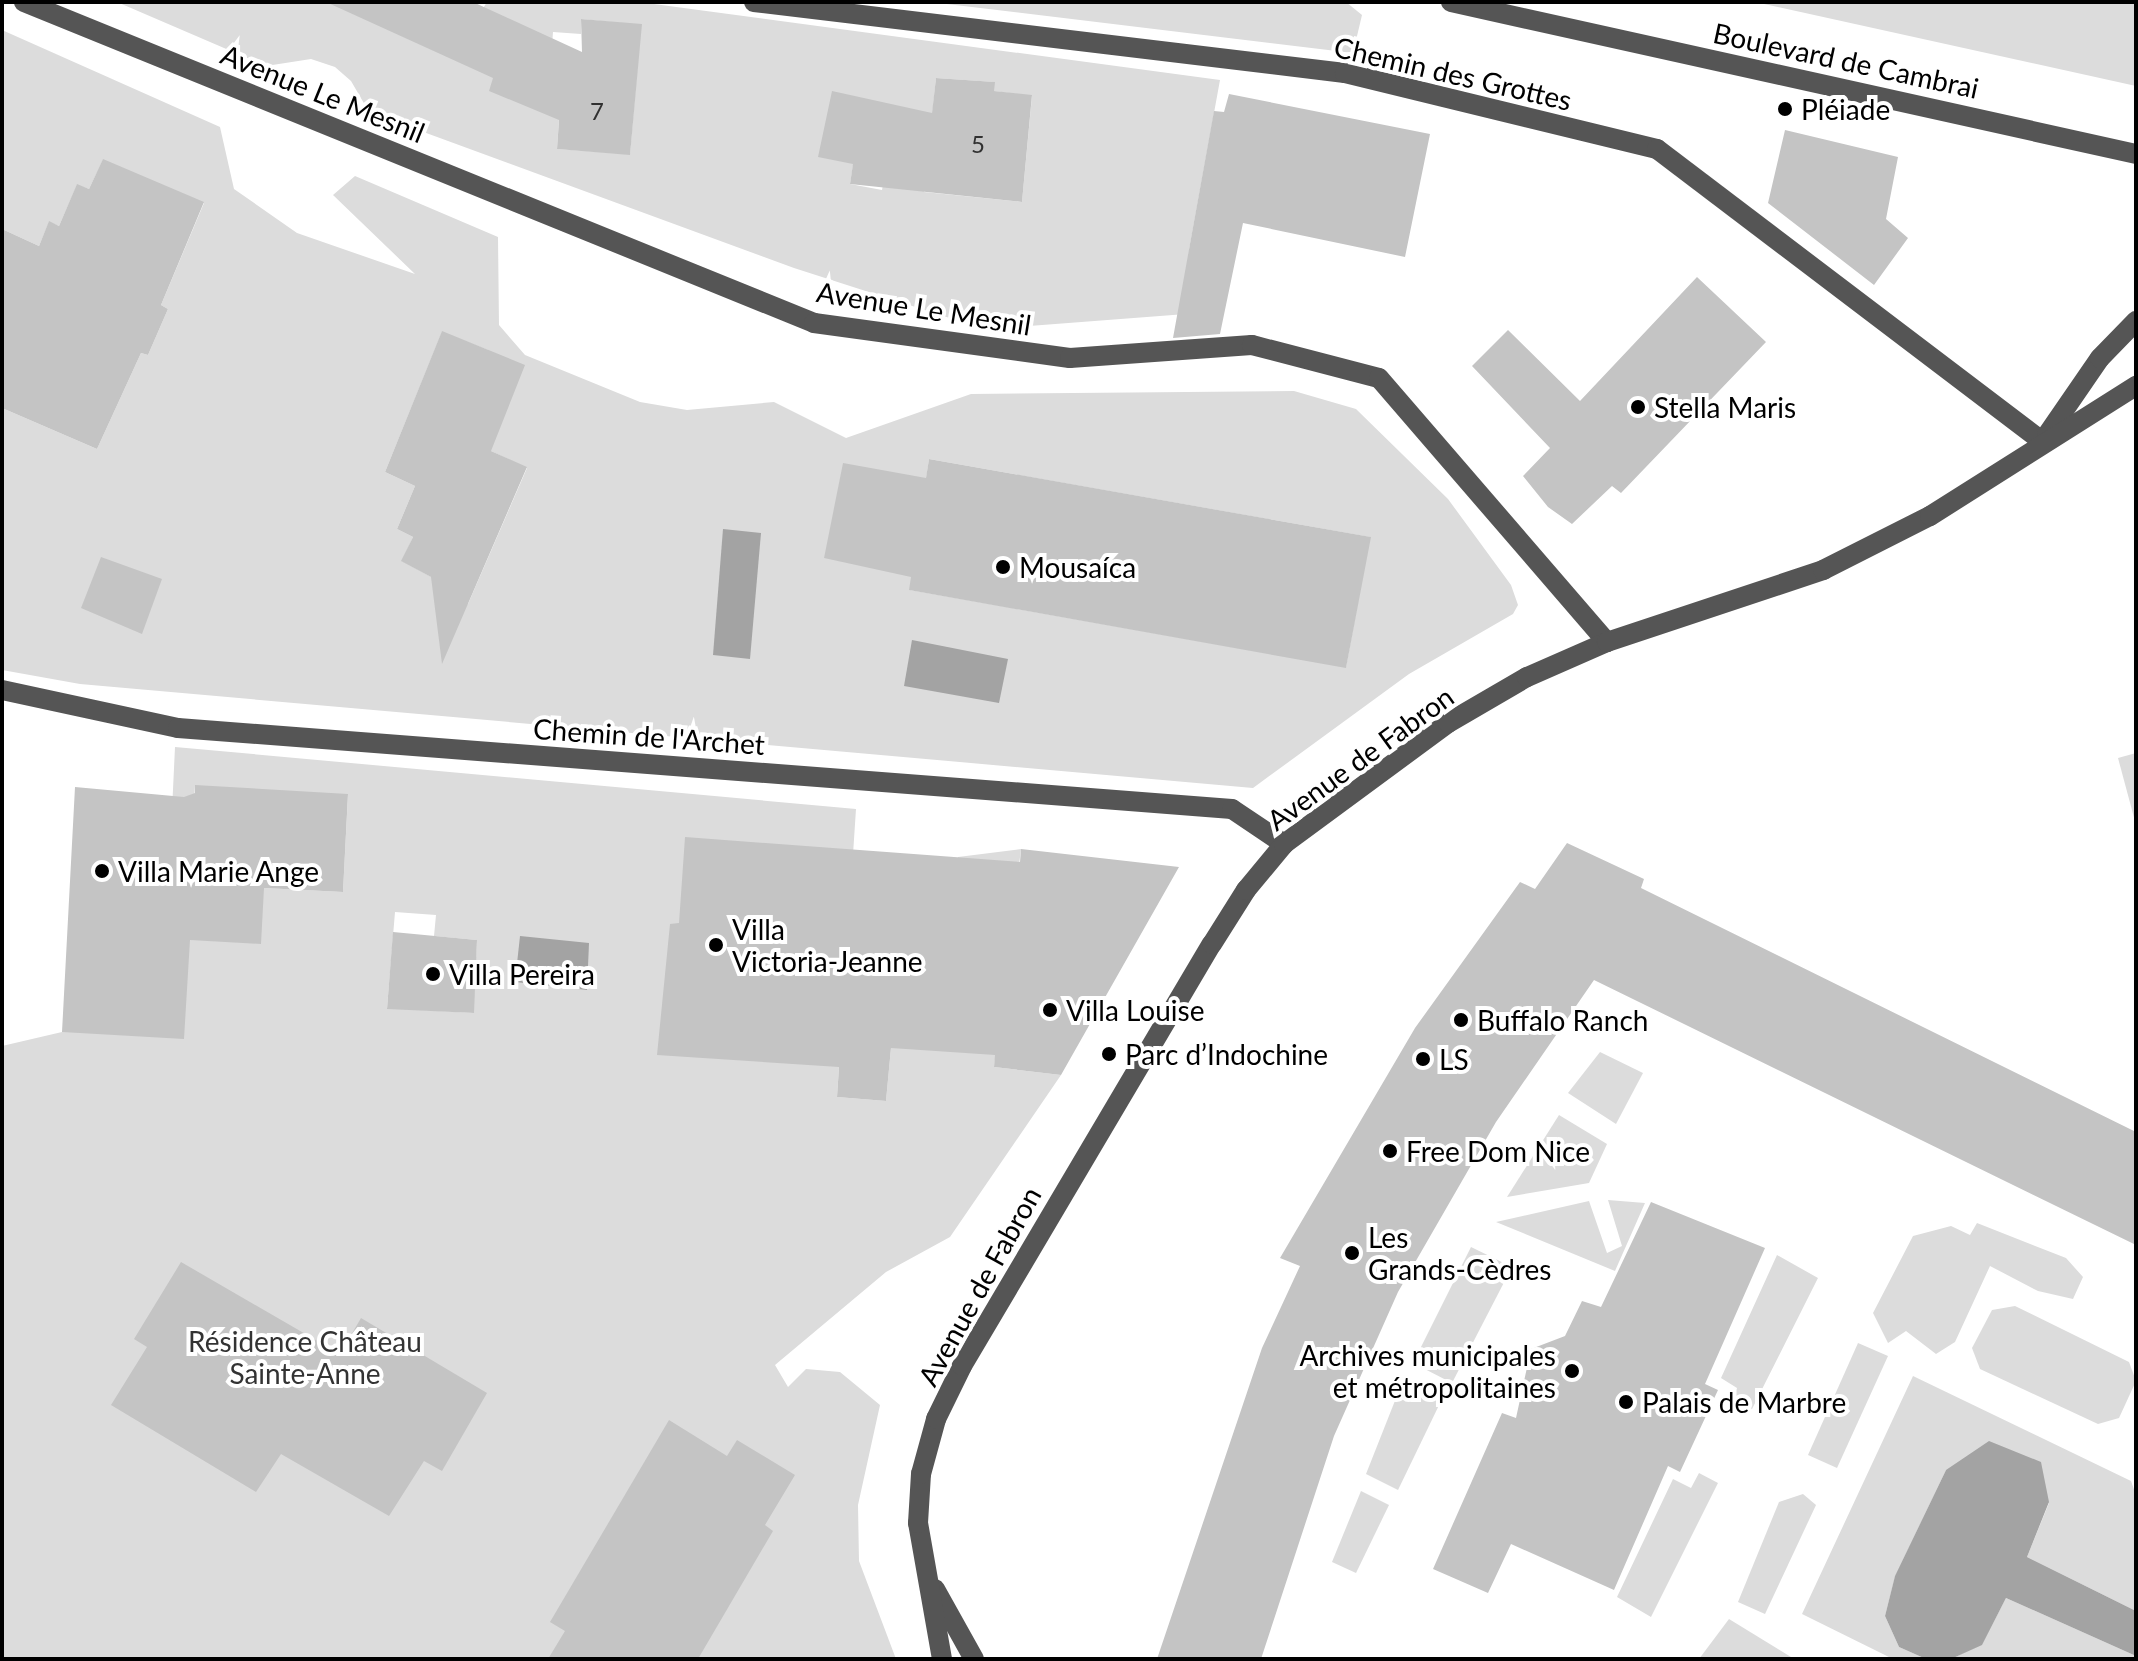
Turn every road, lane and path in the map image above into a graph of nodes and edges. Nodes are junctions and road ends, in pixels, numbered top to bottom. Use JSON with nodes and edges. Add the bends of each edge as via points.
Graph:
{"nodes":[{"id":1,"x":24,"y":2,"type":"edge"},
{"id":2,"x":754,"y":2,"type":"edge"},
{"id":3,"x":1451,"y":2,"type":"edge"},
{"id":4,"x":2136,"y":154,"type":"edge"},
{"id":5,"x":2136,"y":321,"type":"edge"},
{"id":6,"x":2136,"y":386,"type":"edge"},
{"id":7,"x":2043,"y":442,"type":"junction"},
{"id":8,"x":1607,"y":642,"type":"junction"},
{"id":9,"x":2,"y":690,"type":"edge"},
{"id":10,"x":1284,"y":844,"type":"junction"},
{"id":11,"x":928,"y":1576,"type":"junction"},
{"id":12,"x":942,"y":1659,"type":"edge"},
{"id":13,"x":974,"y":1659,"type":"edge"}],
"edges":[{"from":1,"to":8,"type":"street","name":"Avenue Le Mesnil","via":[[814,323],[1070,358],[1252,345],[1379,378]]},
{"from":2,"to":7,"type":"street","name":"Chemin des Grottes","via":[[1345,73],[1657,149]]},
{"from":3,"to":4,"type":"street","name":"Boulevard de Cambrai"},
{"from":5,"to":7,"type":"street","name":"Avenue de Fabron","via":[[2100,358]]},
{"from":6,"to":7,"type":"street","name":"Avenue de Fabron"},
{"from":7,"to":8,"type":"street","name":"Avenue de Fabron","via":[[1930,516],[1823,570]]},
{"from":8,"to":10,"type":"street","name":"Avenue de Fabron","via":[[1527,677],[1448,723]]},
{"from":9,"to":10,"type":"street","name":"Chemin de l'Archet","via":[[178,728],[1232,809]]},
{"from":10,"to":11,"type":"street","name":"Avenue de Fabron","via":[[1212,944],[936,1419],[921,1474],[918,1523]]},
{"from":11,"to":12,"type":"street","name":"Avenue de Fabron"},
{"from":11,"to":13,"type":"street","name":"Avenue de Fabron"}]}
